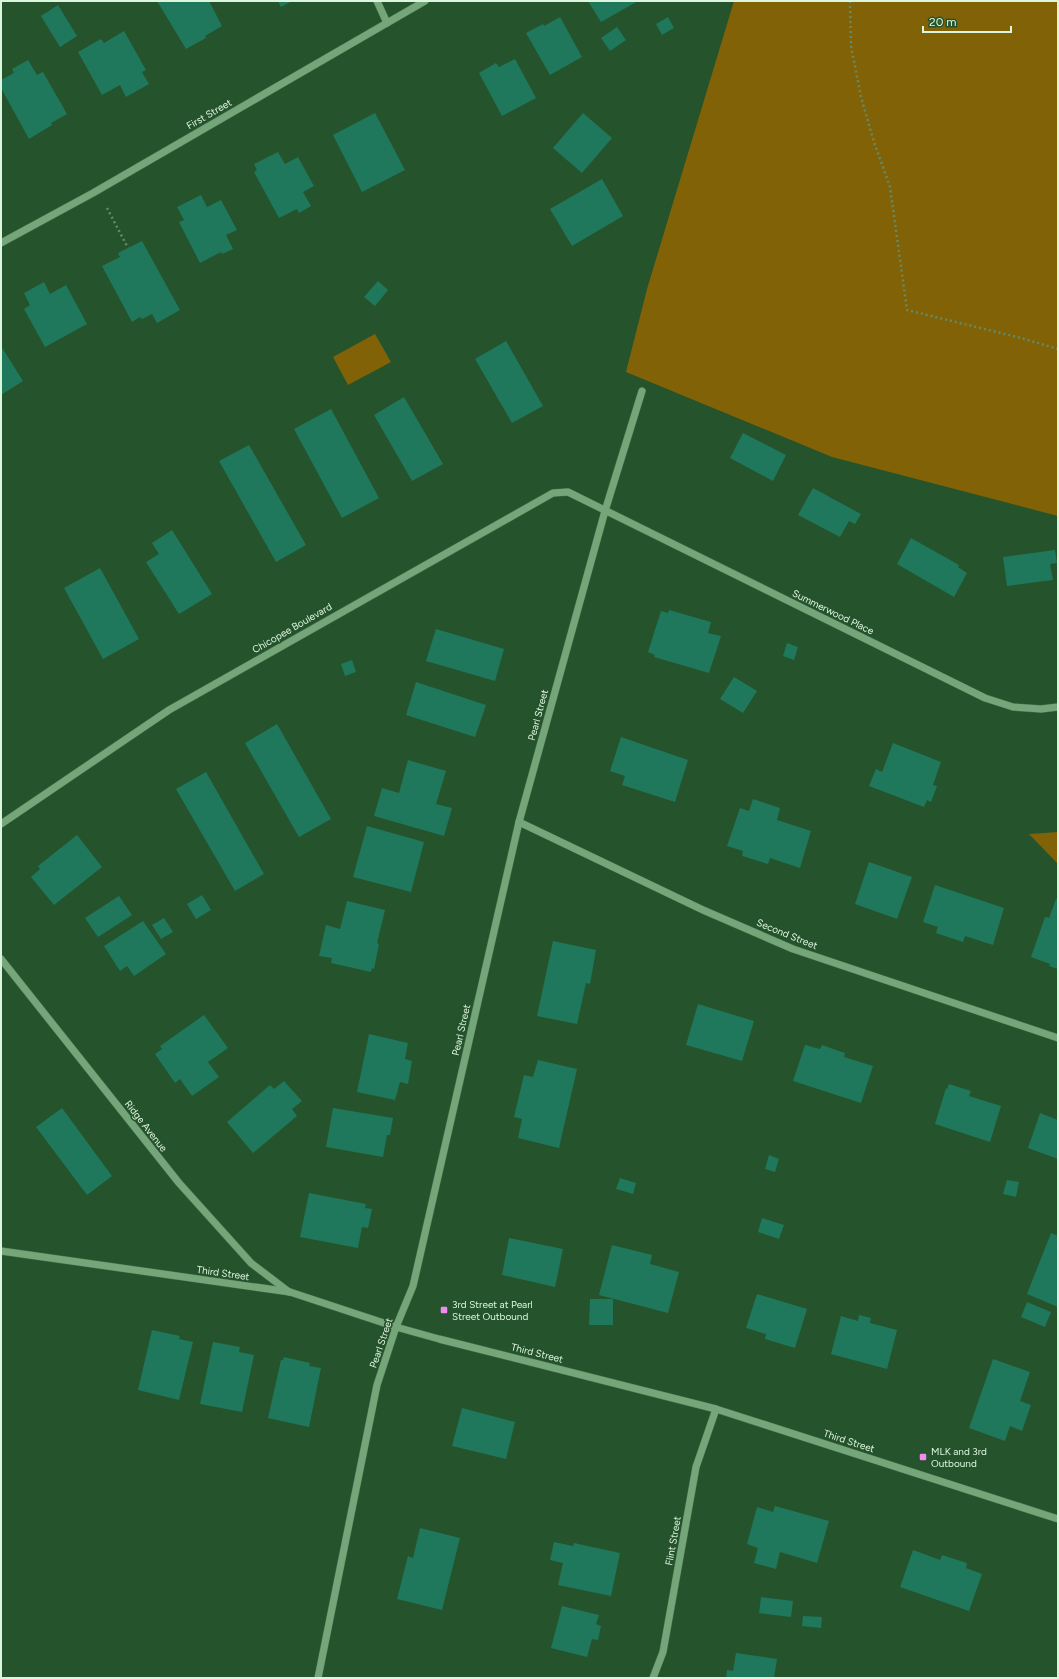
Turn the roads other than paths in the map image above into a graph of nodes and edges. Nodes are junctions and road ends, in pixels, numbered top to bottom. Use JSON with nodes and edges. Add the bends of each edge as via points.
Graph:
{"nodes":[{"id":1,"x":377,"y":1,"type":"edge"},
{"id":2,"x":425,"y":1,"type":"edge"},
{"id":3,"x":387,"y":23,"type":"junction"},
{"id":4,"x":1,"y":243,"type":"edge"},
{"id":5,"x":642,"y":391,"type":"dead end"},
{"id":6,"x":605,"y":511,"type":"junction"},
{"id":7,"x":1058,"y":707,"type":"edge"},
{"id":8,"x":519,"y":822,"type":"junction"},
{"id":9,"x":1,"y":824,"type":"edge"},
{"id":10,"x":1,"y":959,"type":"edge"},
{"id":11,"x":1058,"y":1038,"type":"edge"},
{"id":12,"x":1,"y":1251,"type":"edge"},
{"id":13,"x":290,"y":1292,"type":"junction"},
{"id":14,"x":396,"y":1327,"type":"junction"},
{"id":15,"x":716,"y":1409,"type":"junction"},
{"id":16,"x":1058,"y":1519,"type":"edge"},
{"id":17,"x":318,"y":1678,"type":"edge"},
{"id":18,"x":653,"y":1678,"type":"edge"}],
"edges":[{"from":1,"to":3,"type":"street"},
{"from":2,"to":3,"type":"street","name":"First Street"},
{"from":3,"to":4,"type":"street","name":"First Street","via":[[100,189]]},
{"from":5,"to":6,"type":"street","name":"Pearl Street"},
{"from":6,"to":7,"type":"street","name":"Summerwood Place","via":[[985,698],[1013,707]]},
{"from":6,"to":8,"type":"street","name":"Pearl Street"},
{"from":6,"to":9,"type":"street","name":"Chicopee Boulevard","via":[[568,492],[553,493],[537,500],[169,710]]},
{"from":8,"to":11,"type":"street","name":"Second Street","via":[[703,910],[793,949]]},
{"from":8,"to":14,"type":"street","name":"Pearl Street","via":[[412,1286]]},
{"from":10,"to":13,"type":"street","name":"Ridge Avenue","via":[[179,1183],[251,1263]]},
{"from":12,"to":13,"type":"street","name":"Third Street"},
{"from":13,"to":14,"type":"street","name":"Third Street"},
{"from":14,"to":15,"type":"street","name":"Third Street"},
{"from":14,"to":17,"type":"street","name":"Pearl Street","via":[[376,1385]]},
{"from":15,"to":16,"type":"street","name":"Third Street"},
{"from":15,"to":18,"type":"street","name":"Flint Street","via":[[696,1467],[663,1652]]}]}
